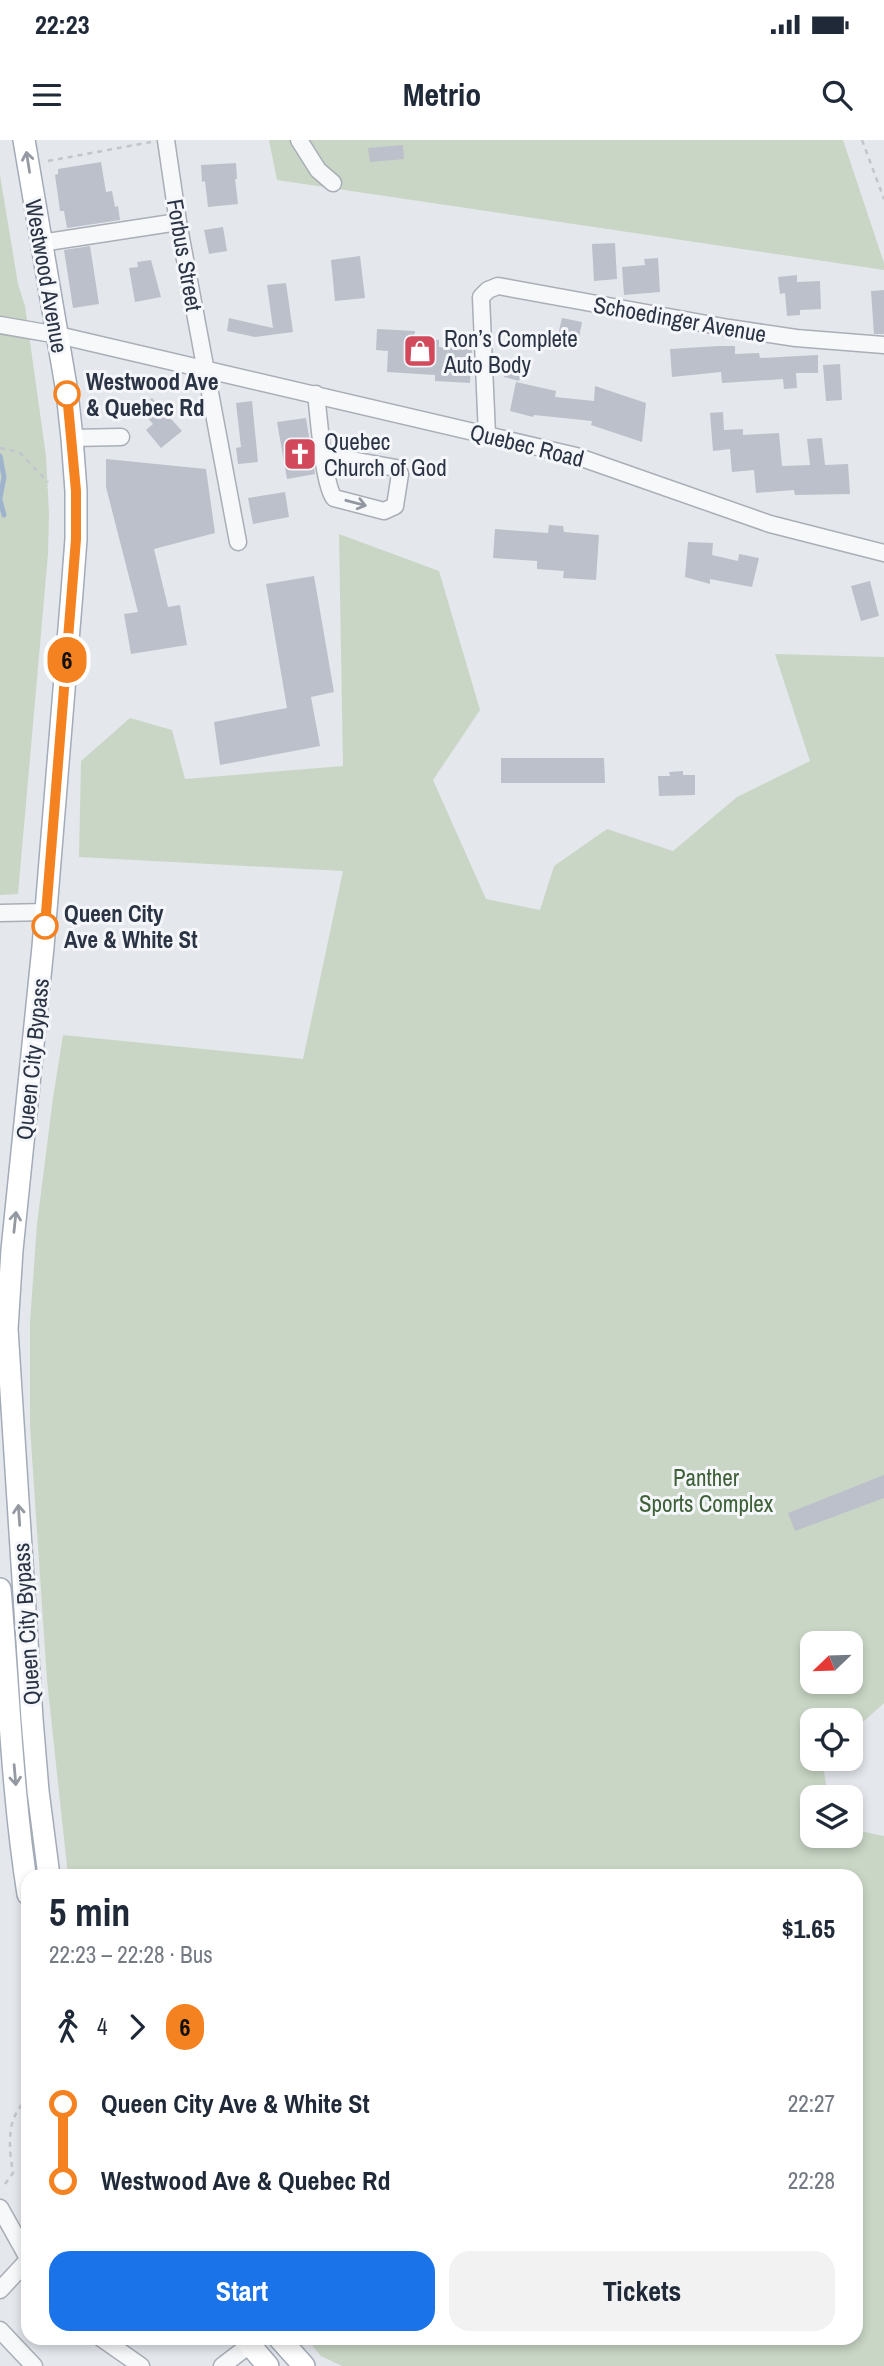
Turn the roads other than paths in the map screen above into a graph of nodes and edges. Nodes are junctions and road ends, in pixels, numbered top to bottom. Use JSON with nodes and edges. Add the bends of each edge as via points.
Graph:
{"nodes":[{"id":1,"x":24,"y":140,"type":"edge"},
{"id":2,"x":299,"y":140,"type":"edge"},
{"id":3,"x":159,"y":141,"type":"edge"},
{"id":4,"x":333,"y":183,"type":"dead end"},
{"id":5,"x":178,"y":222,"type":"junction"},
{"id":6,"x":41,"y":243,"type":"junction"},
{"id":7,"x":2,"y":326,"type":"edge"},
{"id":8,"x":58,"y":335,"type":"junction"},
{"id":9,"x":884,"y":345,"type":"edge"},
{"id":10,"x":206,"y":370,"type":"junction"},
{"id":11,"x":316,"y":394,"type":"junction"},
{"id":12,"x":487,"y":435,"type":"junction"},
{"id":13,"x":121,"y":437,"type":"dead end"},
{"id":14,"x":72,"y":438,"type":"junction"},
{"id":15,"x":324,"y":454,"type":"junction"},
{"id":16,"x":238,"y":542,"type":"dead end"},
{"id":17,"x":884,"y":553,"type":"edge"},
{"id":18,"x":46,"y":912,"type":"junction"},
{"id":19,"x":0,"y":913,"type":"edge"},
{"id":20,"x":0,"y":1589,"type":"edge"},
{"id":21,"x":29,"y":1681,"type":"junction"},
{"id":22,"x":3,"y":1683,"type":"edge"},
{"id":23,"x":24,"y":1869,"type":"edge"},
{"id":24,"x":48,"y":1869,"type":"edge"},
{"id":25,"x":0,"y":2208,"type":"edge"},
{"id":26,"x":21,"y":2246,"type":"edge"},
{"id":27,"x":21,"y":2267,"type":"edge"},
{"id":28,"x":0,"y":2290,"type":"edge"},
{"id":29,"x":0,"y":2330,"type":"edge"},
{"id":30,"x":111,"y":2345,"type":"edge"},
{"id":31,"x":246,"y":2345,"type":"edge"},
{"id":32,"x":253,"y":2345,"type":"edge"},
{"id":33,"x":285,"y":2345,"type":"edge"},
{"id":34,"x":34,"y":2366,"type":"edge"},
{"id":35,"x":141,"y":2366,"type":"edge"},
{"id":36,"x":222,"y":2366,"type":"edge"},
{"id":37,"x":268,"y":2366,"type":"edge"},
{"id":38,"x":304,"y":2366,"type":"edge"}],
"edges":[{"from":6,"to":1,"type":"main road","name":"Westwood Avenue","one_way":true},
{"from":2,"to":4,"type":"street","via":[[318,170]]},
{"from":3,"to":5,"type":"street","name":"Forbus Street"},
{"from":5,"to":6,"type":"street"},
{"from":5,"to":10,"type":"street","name":"Forbus Street"},
{"from":6,"to":8,"type":"main road","name":"Westwood Avenue"},
{"from":7,"to":8,"type":"street","name":"Quebec Road"},
{"from":8,"to":10,"type":"street","name":"Quebec Road"},
{"from":8,"to":14,"type":"main road","name":"Westwood Avenue"},
{"from":9,"to":12,"type":"street","name":"Schoedinger Avenue","via":[[729,328],[498,286],[481,298]]},
{"from":10,"to":11,"type":"street","name":"Quebec Road"},
{"from":10,"to":16,"type":"street","name":"Forbus Street"},
{"from":11,"to":12,"type":"street","name":"Quebec Road"},
{"from":11,"to":15,"type":"street"},
{"from":12,"to":17,"type":"street","name":"Quebec Road","via":[[576,456],[770,524]]},
{"from":13,"to":14,"type":"street"},
{"from":14,"to":18,"type":"main road","name":"Westwood Avenue","via":[[76,539]]},
{"from":15,"to":15,"type":"street","one_way":true,"via":[[334,498],[384,511],[396,506],[400,474],[396,468]]},
{"from":18,"to":19,"type":"street"},
{"from":21,"to":18,"type":"main road","name":"Queen City Bypass","one_way":true,"via":[[7,1329]]},
{"from":20,"to":22,"type":"main road","name":"Queen City Bypass"},
{"from":21,"to":22,"type":"street"},
{"from":21,"to":24,"type":"main road","name":"Queen City Bypass"},
{"from":22,"to":23,"type":"main road","name":"Queen City Bypass","one_way":true},
{"from":25,"to":26,"type":"street"},
{"from":27,"to":28,"type":"street"},
{"from":29,"to":34,"type":"street"},
{"from":30,"to":35,"type":"street"},
{"from":31,"to":36,"type":"street"},
{"from":32,"to":37,"type":"main road"},
{"from":33,"to":38,"type":"main road"}]}
